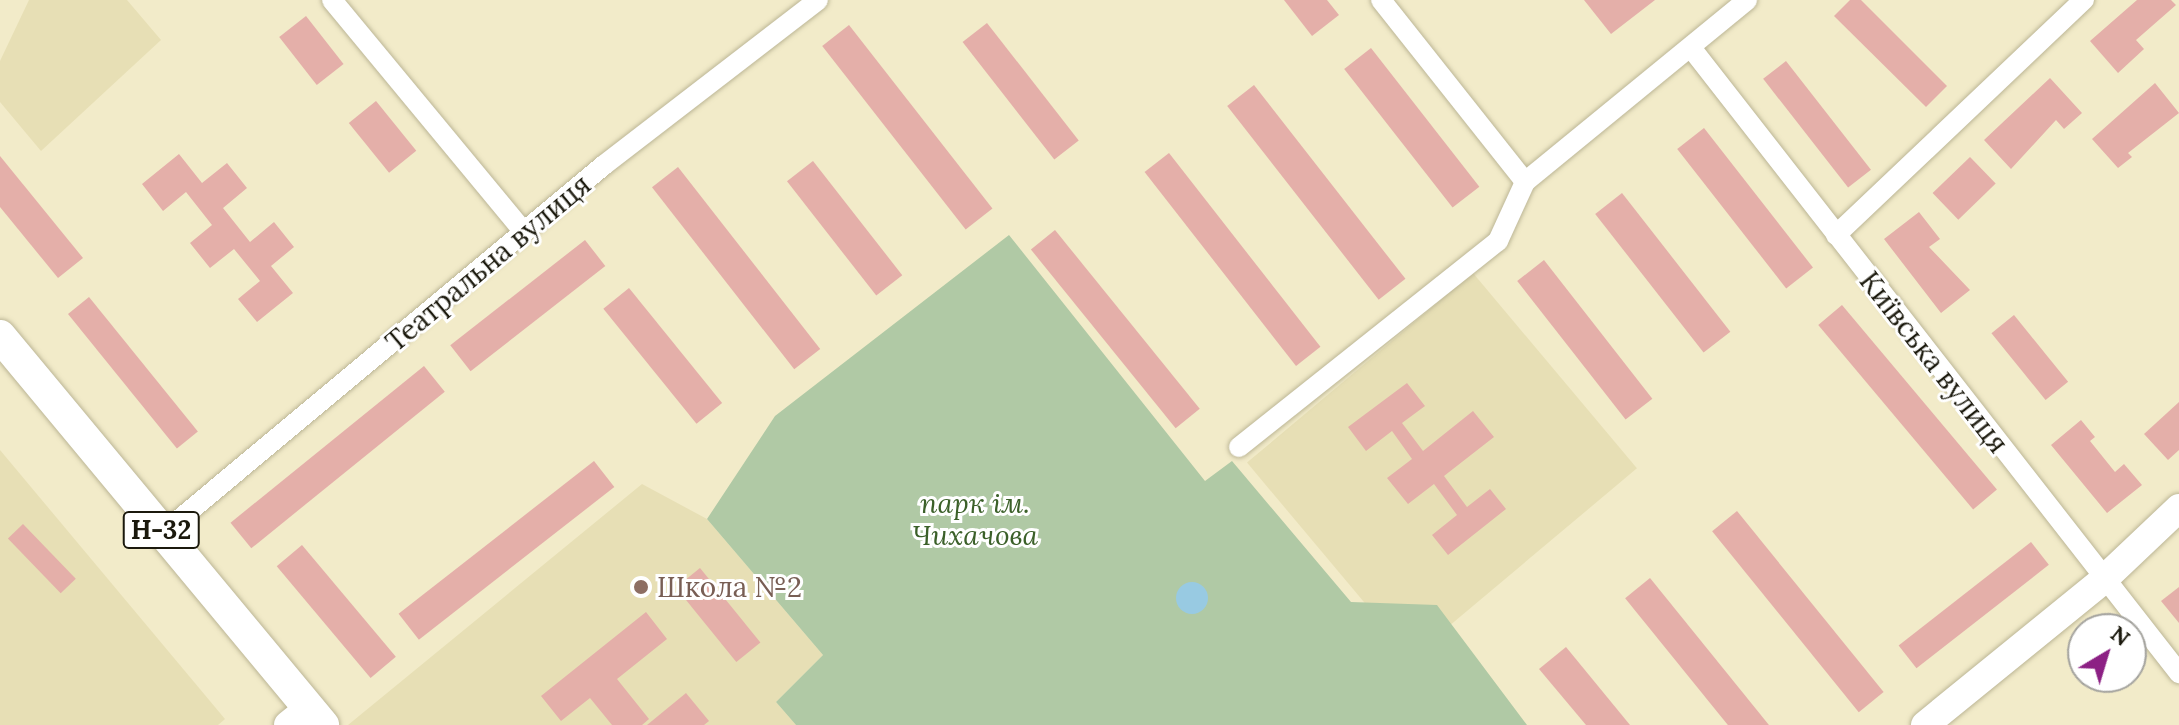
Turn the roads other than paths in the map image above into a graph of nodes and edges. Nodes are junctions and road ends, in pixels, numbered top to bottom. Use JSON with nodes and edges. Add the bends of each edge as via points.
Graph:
{"nodes":[{"id":1,"x":332,"y":0,"type":"edge"},
{"id":2,"x":1381,"y":0,"type":"edge"},
{"id":3,"x":1747,"y":0,"type":"edge"},
{"id":4,"x":2084,"y":0,"type":"edge"},
{"id":5,"x":810,"y":3,"type":"edge"},
{"id":6,"x":1692,"y":49,"type":"junction"},
{"id":7,"x":1525,"y":182,"type":"junction"},
{"id":8,"x":524,"y":232,"type":"junction"},
{"id":9,"x":1836,"y":235,"type":"junction"},
{"id":10,"x":0,"y":336,"type":"edge"},
{"id":11,"x":1239,"y":447,"type":"dead end"},
{"id":12,"x":2179,"y":508,"type":"edge"},
{"id":13,"x":163,"y":533,"type":"junction"},
{"id":14,"x":2102,"y":581,"type":"junction"},
{"id":15,"x":2179,"y":673,"type":"edge"},
{"id":16,"x":307,"y":719,"type":"edge"},
{"id":17,"x":1925,"y":725,"type":"edge"}],
"edges":[{"from":1,"to":8,"type":"street"},
{"from":2,"to":7,"type":"street"},
{"from":3,"to":6,"type":"street"},
{"from":4,"to":9,"type":"street"},
{"from":5,"to":8,"type":"street","name":"Театральна вулиця"},
{"from":6,"to":7,"type":"street"},
{"from":6,"to":9,"type":"street","name":"Київська вулиця"},
{"from":7,"to":11,"type":"street","via":[[1498,241]]},
{"from":8,"to":13,"type":"street","name":"Театральна вулиця"},
{"from":9,"to":14,"type":"street","name":"Київська вулиця"},
{"from":10,"to":13,"type":"main road","number":"Н-32"},
{"from":12,"to":14,"type":"street"},
{"from":13,"to":16,"type":"main road","number":"Н-32"},
{"from":14,"to":15,"type":"street","name":"Київська вулиця"},
{"from":14,"to":17,"type":"street"}]}
